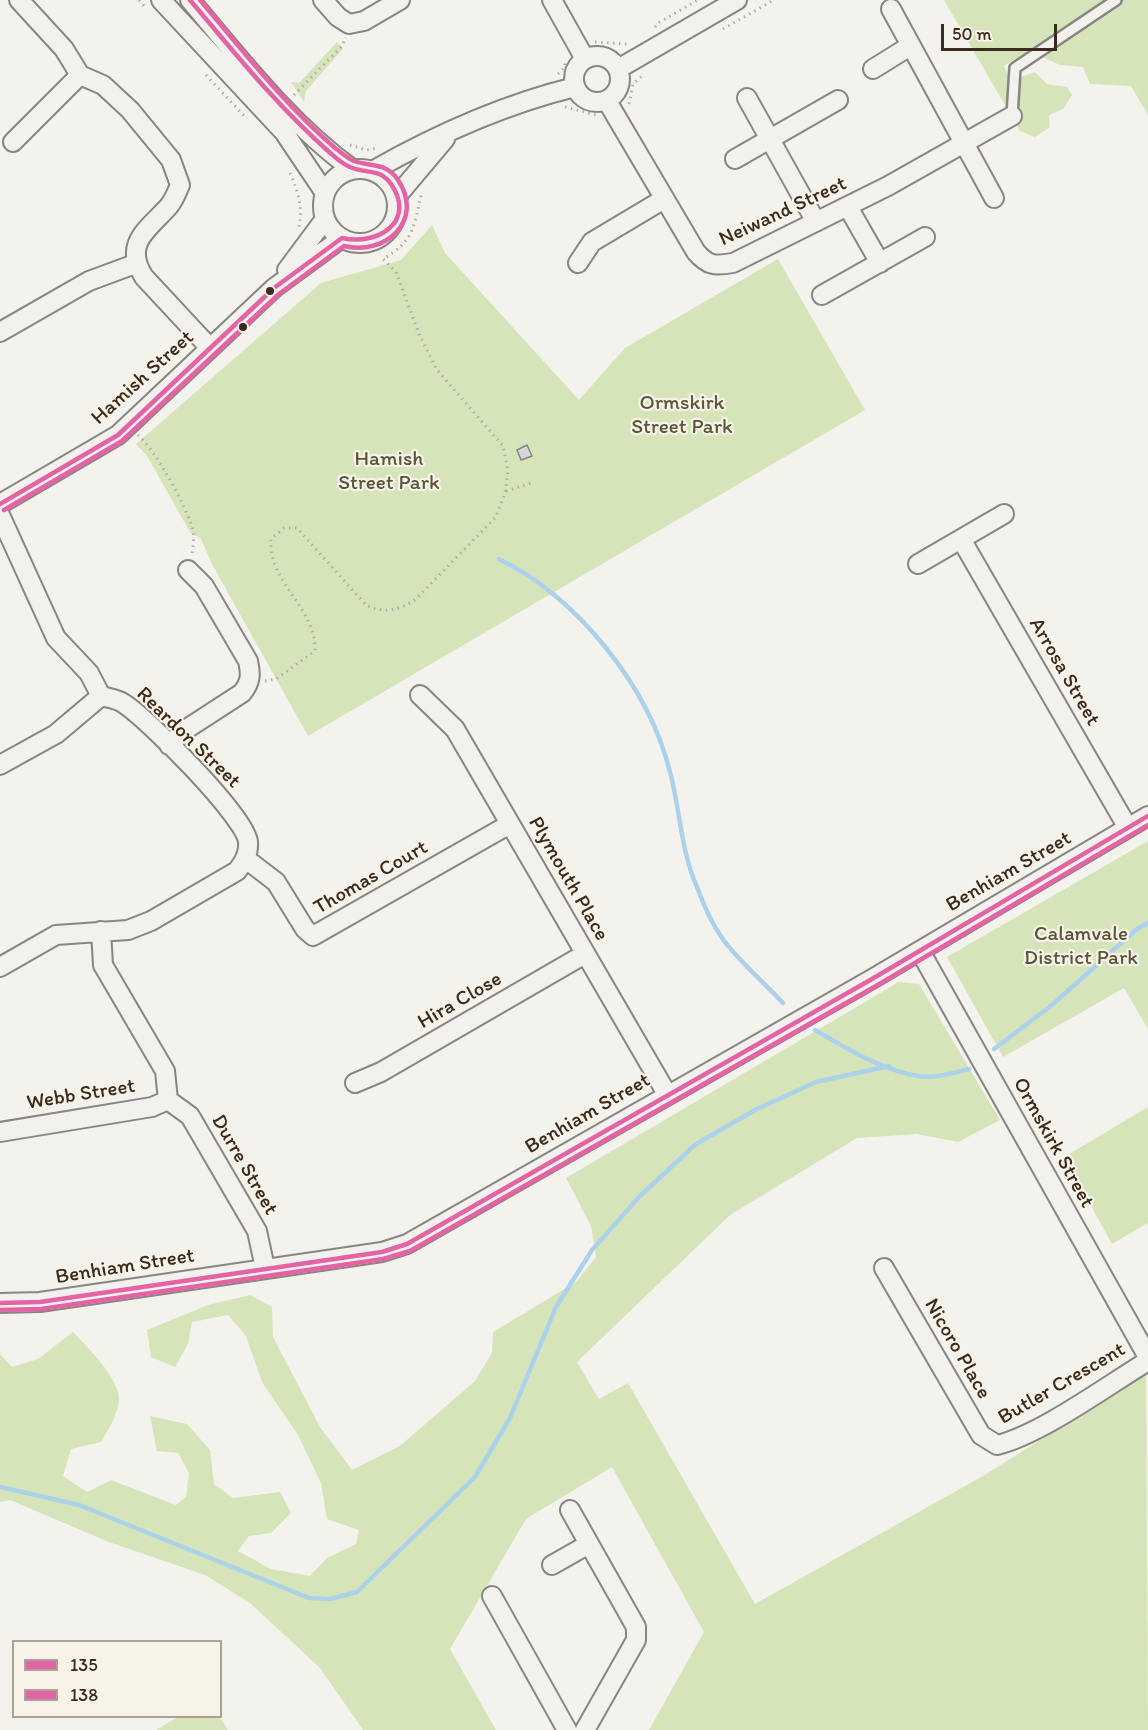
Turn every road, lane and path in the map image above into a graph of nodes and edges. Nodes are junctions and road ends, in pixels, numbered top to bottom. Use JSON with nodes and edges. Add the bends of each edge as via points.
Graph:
{"nodes":[{"id":1,"x":19,"y":0,"type":"edge"},
{"id":2,"x":139,"y":0,"type":"edge"},
{"id":3,"x":190,"y":0,"type":"edge"},
{"id":4,"x":323,"y":0,"type":"edge"},
{"id":5,"x":400,"y":0,"type":"edge"},
{"id":6,"x":552,"y":0,"type":"edge"},
{"id":7,"x":698,"y":0,"type":"edge"},
{"id":8,"x":735,"y":0,"type":"edge"},
{"id":9,"x":774,"y":0,"type":"edge"},
{"id":10,"x":1116,"y":0,"type":"edge"},
{"id":11,"x":157,"y":8,"type":"edge"},
{"id":12,"x":891,"y":9,"type":"dead end"},
{"id":13,"x":349,"y":24,"type":"junction"},
{"id":14,"x":722,"y":30,"type":"dead end"},
{"id":15,"x":652,"y":33,"type":"dead end"},
{"id":16,"x":591,"y":39,"type":"dead end"},
{"id":17,"x":636,"y":40,"type":"dead end"},
{"id":18,"x":910,"y":46,"type":"junction"},
{"id":19,"x":566,"y":55,"type":"dead end"},
{"id":20,"x":585,"y":59,"type":"junction"},
{"id":21,"x":200,"y":69,"type":"dead end"},
{"id":22,"x":618,"y":69,"type":"junction"},
{"id":23,"x":873,"y":69,"type":"dead end"},
{"id":24,"x":647,"y":72,"type":"dead end"},
{"id":25,"x":80,"y":75,"type":"junction"},
{"id":26,"x":555,"y":77,"type":"dead end"},
{"id":27,"x":575,"y":87,"type":"junction"},
{"id":28,"x":747,"y":99,"type":"dead end"},
{"id":29,"x":607,"y":100,"type":"junction"},
{"id":30,"x":838,"y":100,"type":"dead end"},
{"id":31,"x":300,"y":104,"type":"dead end"},
{"id":32,"x":629,"y":106,"type":"dead end"},
{"id":33,"x":558,"y":108,"type":"dead end"},
{"id":34,"x":1012,"y":116,"type":"joint"},
{"id":35,"x":604,"y":119,"type":"dead end"},
{"id":36,"x":252,"y":123,"type":"dead end"},
{"id":37,"x":450,"y":133,"type":"junction"},
{"id":38,"x":770,"y":139,"type":"junction"},
{"id":39,"x":13,"y":142,"type":"dead end"},
{"id":40,"x":342,"y":142,"type":"dead end"},
{"id":41,"x":964,"y":145,"type":"junction"},
{"id":42,"x":390,"y":146,"type":"dead end"},
{"id":43,"x":735,"y":159,"type":"dead end"},
{"id":44,"x":287,"y":167,"type":"dead end"},
{"id":45,"x":352,"y":169,"type":"junction"},
{"id":46,"x":374,"y":170,"type":"junction"},
{"id":47,"x":423,"y":191,"type":"dead end"},
{"id":48,"x":325,"y":193,"type":"junction"},
{"id":49,"x":397,"y":196,"type":"junction"},
{"id":50,"x":994,"y":198,"type":"dead end"},
{"id":51,"x":664,"y":199,"type":"junction"},
{"id":52,"x":848,"y":207,"type":"junction"},
{"id":53,"x":325,"y":219,"type":"junction"},
{"id":54,"x":816,"y":222,"type":"junction"},
{"id":55,"x":298,"y":231,"type":"dead end"},
{"id":56,"x":925,"y":237,"type":"dead end"},
{"id":57,"x":342,"y":238,"type":"junction"},
{"id":58,"x":880,"y":262,"type":"junction"},
{"id":59,"x":578,"y":263,"type":"dead end"},
{"id":60,"x":135,"y":264,"type":"junction"},
{"id":61,"x":274,"y":288,"type":"junction"},
{"id":62,"x":822,"y":295,"type":"dead end"},
{"id":63,"x":0,"y":332,"type":"edge"},
{"id":64,"x":210,"y":348,"type":"junction"},
{"id":65,"x":128,"y":426,"type":"junction"},
{"id":66,"x":531,"y":483,"type":"dead end"},
{"id":67,"x":506,"y":491,"type":"junction"},
{"id":68,"x":0,"y":504,"type":"edge"},
{"id":69,"x":1004,"y":514,"type":"dead end"},
{"id":70,"x":0,"y":515,"type":"edge"},
{"id":71,"x":961,"y":539,"type":"junction"},
{"id":72,"x":918,"y":564,"type":"dead end"},
{"id":73,"x":188,"y":570,"type":"joint"},
{"id":74,"x":249,"y":685,"type":"junction"},
{"id":75,"x":420,"y":695,"type":"dead end"},
{"id":76,"x":101,"y":696,"type":"junction"},
{"id":77,"x":169,"y":745,"type":"junction"},
{"id":78,"x":0,"y":765,"type":"edge"},
{"id":79,"x":1148,"y":816,"type":"edge"},
{"id":80,"x":510,"y":824,"type":"junction"},
{"id":81,"x":1128,"y":828,"type":"junction"},
{"id":82,"x":246,"y":859,"type":"junction"},
{"id":83,"x":101,"y":932,"type":"junction"},
{"id":84,"x":920,"y":951,"type":"junction"},
{"id":85,"x":585,"y":954,"type":"junction"},
{"id":86,"x":0,"y":967,"type":"edge"},
{"id":87,"x":355,"y":1083,"type":"dead end"},
{"id":88,"x":667,"y":1094,"type":"junction"},
{"id":89,"x":168,"y":1100,"type":"junction"},
{"id":90,"x":0,"y":1132,"type":"edge"},
{"id":91,"x":265,"y":1268,"type":"junction"},
{"id":92,"x":884,"y":1268,"type":"dead end"},
{"id":93,"x":0,"y":1303,"type":"edge"},
{"id":94,"x":1148,"y":1359,"type":"edge"},
{"id":95,"x":997,"y":1445,"type":"joint"},
{"id":96,"x":570,"y":1510,"type":"dead end"},
{"id":97,"x":589,"y":1544,"type":"junction"},
{"id":98,"x":552,"y":1565,"type":"dead end"},
{"id":99,"x":492,"y":1596,"type":"dead end"},
{"id":100,"x":567,"y":1730,"type":"edge"},
{"id":101,"x":585,"y":1730,"type":"edge"}],
"edges":[{"from":1,"to":25,"type":"street","via":[[64,49]]},
{"from":2,"to":11,"type":"path"},
{"from":3,"to":45,"type":"street","via":[[283,107],[328,152]]},
{"from":4,"to":13,"type":"street"},
{"from":5,"to":13,"type":"street","via":[[364,21]]},
{"from":6,"to":20,"type":"street"},
{"from":7,"to":15,"type":"path","via":[[658,23]]},
{"from":8,"to":22,"type":"street"},
{"from":9,"to":14,"type":"path"},
{"from":10,"to":34,"type":"lane","via":[[1015,68]]},
{"from":11,"to":48,"type":"street","via":[[284,132]]},
{"from":12,"to":18,"type":"street"},
{"from":13,"to":31,"type":"path","via":[[342,45],[293,96]]},
{"from":16,"to":17,"type":"path","via":[[599,44],[621,45]]},
{"from":18,"to":23,"type":"street"},
{"from":18,"to":41,"type":"street"},
{"from":19,"to":26,"type":"path","via":[[565,68]]},
{"from":20,"to":22,"type":"street","via":[[607,58]]},
{"from":20,"to":27,"type":"street","via":[[575,71]]},
{"from":21,"to":36,"type":"path"},
{"from":22,"to":29,"type":"street","via":[[620,84]]},
{"from":24,"to":32,"type":"path","via":[[633,84]]},
{"from":25,"to":39,"type":"street"},
{"from":25,"to":60,"type":"street","via":[[103,85],[130,110],[171,160],[180,185],[170,205],[147,225],[137,246]]},
{"from":27,"to":29,"type":"street","via":[[584,99],[600,103]]},
{"from":27,"to":37,"type":"street","via":[[485,116]]},
{"from":28,"to":38,"type":"street"},
{"from":29,"to":51,"type":"street","name":"Neiwand Street"},
{"from":30,"to":38,"type":"street"},
{"from":33,"to":35,"type":"path","via":[[588,111]]},
{"from":34,"to":41,"type":"street","name":"Neiwand Street"},
{"from":37,"to":46,"type":"street"},
{"from":37,"to":49,"type":"street"},
{"from":38,"to":43,"type":"street"},
{"from":38,"to":54,"type":"street"},
{"from":40,"to":42,"type":"path","via":[[366,150]]},
{"from":41,"to":50,"type":"street"},
{"from":41,"to":52,"type":"street","name":"Neiwand Street"},
{"from":44,"to":55,"type":"path","via":[[298,192]]},
{"from":45,"to":46,"type":"street"},
{"from":45,"to":48,"type":"street","via":[[331,182]]},
{"from":46,"to":49,"type":"street","via":[[384,176]]},
{"from":47,"to":67,"type":"path","via":[[413,233],[399,250],[383,259],[396,272],[437,370],[503,446],[508,471]]},
{"from":48,"to":53,"type":"street"},
{"from":49,"to":57,"type":"street","via":[[395,221],[383,235],[366,243]]},
{"from":51,"to":54,"type":"street","name":"Neiwand Street","via":[[696,252],[715,266],[733,263]]},
{"from":51,"to":59,"type":"street","via":[[592,242]]},
{"from":52,"to":54,"type":"street","name":"Neiwand Street"},
{"from":52,"to":58,"type":"street"},
{"from":53,"to":57,"type":"street"},
{"from":53,"to":61,"type":"street","name":"Hamish Street"},
{"from":56,"to":58,"type":"street"},
{"from":57,"to":61,"type":"street","name":"Hamish Street"},
{"from":58,"to":62,"type":"street"},
{"from":60,"to":63,"type":"street","via":[[89,281]]},
{"from":60,"to":64,"type":"street"},
{"from":61,"to":64,"type":"street","name":"Hamish Street"},
{"from":64,"to":65,"type":"street","name":"Hamish Street"},
{"from":65,"to":68,"type":"street","name":"Hamish Street"},
{"from":65,"to":73,"type":"path","via":[[150,446],[192,526],[194,546]]},
{"from":66,"to":67,"type":"path"},
{"from":67,"to":74,"type":"path","via":[[490,526],[416,599],[390,610],[374,610],[366,605],[297,528],[284,528],[271,539],[270,551],[275,567],[316,634],[315,651],[276,679]]},
{"from":69,"to":71,"type":"street"},
{"from":70,"to":76,"type":"street","name":"Reardon Street","via":[[56,638],[89,673]]},
{"from":71,"to":72,"type":"street"},
{"from":71,"to":81,"type":"street","name":"Arrosa Street"},
{"from":73,"to":74,"type":"street","via":[[204,586],[248,661]]},
{"from":74,"to":77,"type":"street"},
{"from":75,"to":80,"type":"street","name":"Plymouth Place","via":[[454,729]]},
{"from":76,"to":77,"type":"street","name":"Reardon Street","via":[[122,702]]},
{"from":76,"to":78,"type":"street","via":[[56,734]]},
{"from":77,"to":82,"type":"street","name":"Reardon Street","via":[[208,783],[239,822],[248,840]]},
{"from":79,"to":81,"type":"street","name":"Benhiam Street"},
{"from":80,"to":82,"type":"street","name":"Thomas Court","via":[[313,936],[276,882]]},
{"from":80,"to":85,"type":"street","name":"Plymouth Place"},
{"from":81,"to":84,"type":"street","name":"Benhiam Street"},
{"from":82,"to":83,"type":"street","via":[[237,871],[151,921],[128,930]]},
{"from":83,"to":86,"type":"street","via":[[56,935]]},
{"from":83,"to":89,"type":"street","via":[[103,965],[165,1071]]},
{"from":84,"to":88,"type":"street","name":"Benhiam Street"},
{"from":84,"to":94,"type":"street","name":"Ormskirk Street"},
{"from":85,"to":87,"type":"street","name":"Hira Close","via":[[381,1072]]},
{"from":85,"to":88,"type":"street","name":"Plymouth Place"},
{"from":88,"to":91,"type":"street","name":"Benhiam Street","via":[[406,1245],[382,1252]]},
{"from":89,"to":90,"type":"street","name":"Webb Street","via":[[152,1107]]},
{"from":89,"to":91,"type":"street","name":"Durre Street","via":[[190,1116],[257,1231]]},
{"from":91,"to":93,"type":"street","name":"Benhiam Street","via":[[40,1302]]},
{"from":92,"to":95,"type":"street","name":"Nicoro Place","via":[[981,1436]]},
{"from":94,"to":95,"type":"street","name":"Butler Crescent","via":[[1052,1420],[1011,1442]]},
{"from":96,"to":97,"type":"street"},
{"from":97,"to":98,"type":"street"},
{"from":97,"to":101,"type":"street","via":[[636,1627],[636,1640]]},
{"from":99,"to":100,"type":"street"}]}
